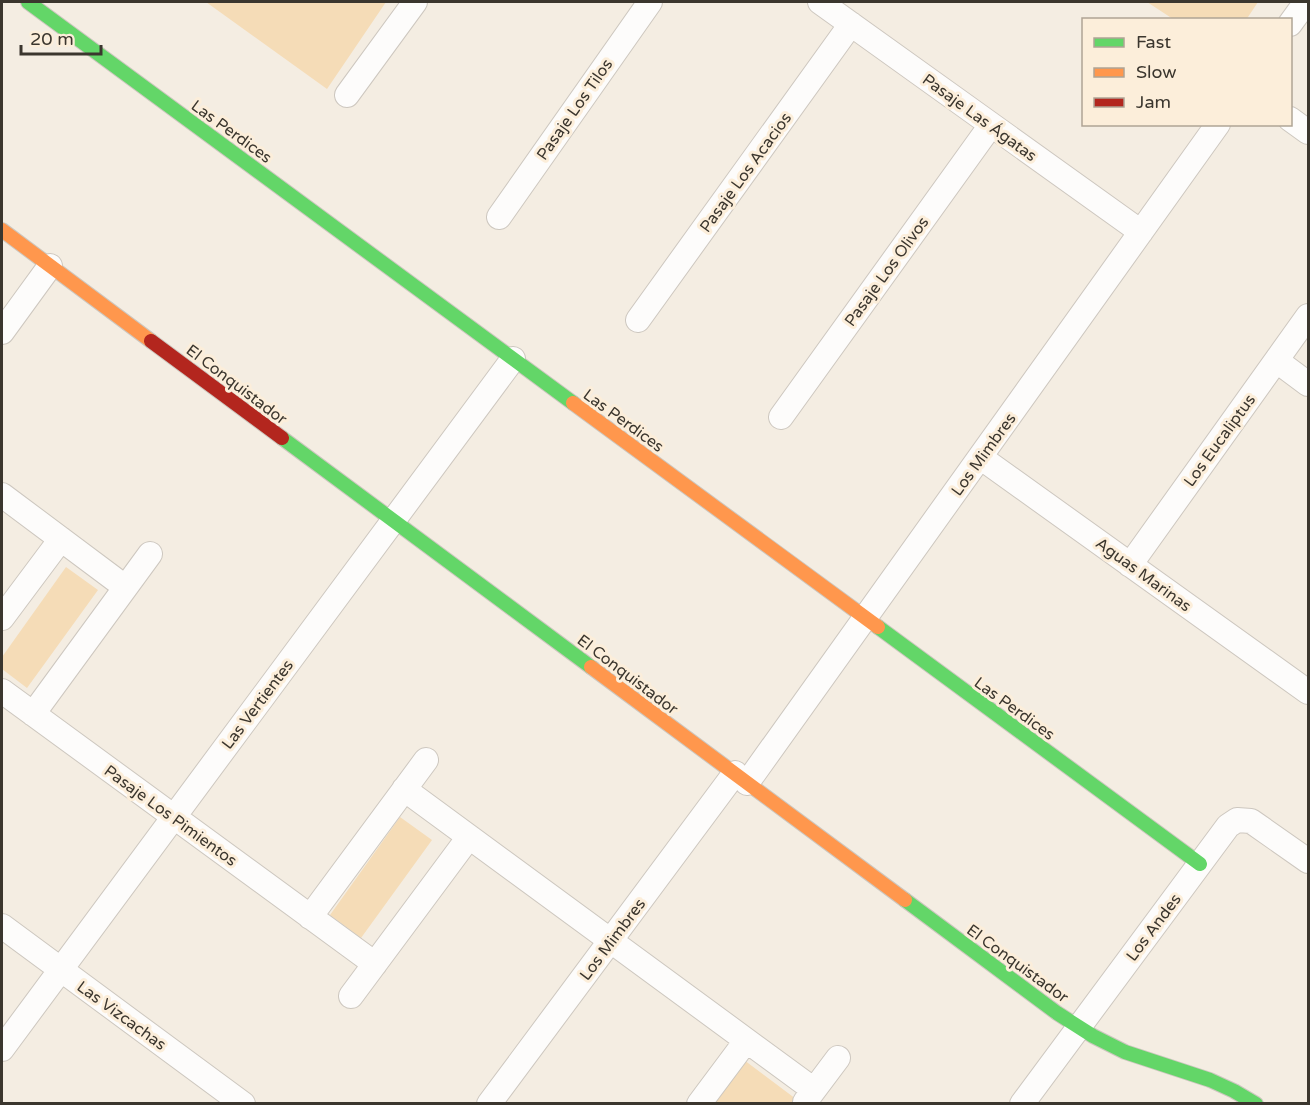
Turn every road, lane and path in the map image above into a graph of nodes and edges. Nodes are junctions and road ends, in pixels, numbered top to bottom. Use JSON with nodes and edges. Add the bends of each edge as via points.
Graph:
{"nodes":[{"id":1,"x":28,"y":2,"type":"edge"},
{"id":2,"x":415,"y":2,"type":"edge"},
{"id":3,"x":650,"y":2,"type":"edge"},
{"id":4,"x":820,"y":2,"type":"edge"},
{"id":5,"x":1306,"y":2,"type":"edge"},
{"id":6,"x":1292,"y":21,"type":"edge"},
{"id":7,"x":851,"y":24,"type":"junction"},
{"id":8,"x":347,"y":95,"type":"dead end"},
{"id":9,"x":1292,"y":120,"type":"edge"},
{"id":10,"x":991,"y":125,"type":"junction"},
{"id":11,"x":1217,"y":126,"type":"edge"},
{"id":12,"x":1308,"y":132,"type":"edge"},
{"id":13,"x":499,"y":217,"type":"dead end"},
{"id":14,"x":2,"y":230,"type":"edge"},
{"id":15,"x":1141,"y":232,"type":"junction"},
{"id":16,"x":50,"y":266,"type":"junction"},
{"id":17,"x":1308,"y":316,"type":"edge"},
{"id":18,"x":638,"y":320,"type":"dead end"},
{"id":19,"x":2,"y":332,"type":"edge"},
{"id":20,"x":513,"y":359,"type":"junction"},
{"id":21,"x":1277,"y":361,"type":"junction"},
{"id":22,"x":1308,"y":384,"type":"edge"},
{"id":23,"x":781,"y":417,"type":"dead end"},
{"id":24,"x":980,"y":457,"type":"junction"},
{"id":25,"x":2,"y":495,"type":"edge"},
{"id":26,"x":393,"y":521,"type":"junction"},
{"id":27,"x":61,"y":539,"type":"junction"},
{"id":28,"x":150,"y":554,"type":"dead end"},
{"id":29,"x":1130,"y":565,"type":"junction"},
{"id":30,"x":125,"y":587,"type":"junction"},
{"id":31,"x":2,"y":618,"type":"edge"},
{"id":32,"x":865,"y":618,"type":"junction"},
{"id":33,"x":2,"y":691,"type":"edge"},
{"id":34,"x":1308,"y":692,"type":"edge"},
{"id":35,"x":33,"y":714,"type":"junction"},
{"id":36,"x":426,"y":760,"type":"dead end"},
{"id":37,"x":741,"y":778,"type":"junction"},
{"id":38,"x":404,"y":789,"type":"junction"},
{"id":39,"x":173,"y":817,"type":"junction"},
{"id":40,"x":469,"y":837,"type":"junction"},
{"id":41,"x":1308,"y":861,"type":"edge"},
{"id":42,"x":1200,"y":864,"type":"junction"},
{"id":43,"x":310,"y":917,"type":"junction"},
{"id":44,"x":2,"y":926,"type":"edge"},
{"id":45,"x":610,"y":941,"type":"junction"},
{"id":46,"x":375,"y":964,"type":"junction"},
{"id":47,"x":60,"y":969,"type":"junction"},
{"id":48,"x":351,"y":996,"type":"dead end"},
{"id":49,"x":1078,"y":1027,"type":"junction"},
{"id":50,"x":746,"y":1041,"type":"junction"},
{"id":51,"x":2,"y":1048,"type":"edge"},
{"id":52,"x":838,"y":1058,"type":"dead end"},
{"id":53,"x":809,"y":1097,"type":"edge"},
{"id":54,"x":243,"y":1104,"type":"edge"},
{"id":55,"x":489,"y":1104,"type":"edge"},
{"id":56,"x":699,"y":1104,"type":"edge"},
{"id":57,"x":1022,"y":1104,"type":"edge"},
{"id":58,"x":1256,"y":1104,"type":"edge"}],
"edges":[{"from":1,"to":20,"type":"street","name":"Las Perdices"},
{"from":2,"to":8,"type":"street"},
{"from":3,"to":13,"type":"street","name":"Pasaje Los Tilos"},
{"from":4,"to":7,"type":"street","name":"Pasaje Las Ágatas"},
{"from":5,"to":6,"type":"street"},
{"from":7,"to":10,"type":"street","name":"Pasaje Las Ágatas"},
{"from":7,"to":18,"type":"street","name":"Pasaje Los Acacios"},
{"from":9,"to":12,"type":"street"},
{"from":10,"to":15,"type":"street","name":"Pasaje Las Ágatas"},
{"from":10,"to":23,"type":"street","name":"Pasaje Los Olivos"},
{"from":11,"to":15,"type":"street","name":"Los Mimbres"},
{"from":14,"to":16,"type":"street","name":"El Conquistador"},
{"from":15,"to":24,"type":"street","name":"Los Mimbres"},
{"from":16,"to":19,"type":"street"},
{"from":16,"to":26,"type":"street","name":"El Conquistador"},
{"from":17,"to":21,"type":"street","name":"Los Eucaliptus"},
{"from":20,"to":26,"type":"street","name":"Las Vertientes"},
{"from":20,"to":32,"type":"street","name":"Las Perdices"},
{"from":21,"to":22,"type":"street"},
{"from":21,"to":29,"type":"street","name":"Los Eucaliptus"},
{"from":24,"to":29,"type":"street","name":"Aguas Marinas"},
{"from":24,"to":32,"type":"street","name":"Los Mimbres"},
{"from":25,"to":27,"type":"street"},
{"from":26,"to":37,"type":"street","name":"El Conquistador"},
{"from":26,"to":39,"type":"street","name":"Las Vertientes"},
{"from":27,"to":30,"type":"street"},
{"from":27,"to":31,"type":"street"},
{"from":28,"to":30,"type":"street"},
{"from":29,"to":34,"type":"street","name":"Aguas Marinas"},
{"from":30,"to":35,"type":"street"},
{"from":32,"to":37,"type":"street","name":"Los Mimbres"},
{"from":32,"to":42,"type":"street","name":"Las Perdices"},
{"from":33,"to":35,"type":"street","name":"Pasaje Los Pimientos"},
{"from":35,"to":39,"type":"street","name":"Pasaje Los Pimientos"},
{"from":36,"to":38,"type":"street"},
{"from":37,"to":45,"type":"street","name":"Los Mimbres"},
{"from":37,"to":49,"type":"street","name":"El Conquistador"},
{"from":38,"to":40,"type":"street"},
{"from":38,"to":43,"type":"street"},
{"from":39,"to":43,"type":"street","name":"Pasaje Los Pimientos"},
{"from":39,"to":47,"type":"street","name":"Las Vertientes"},
{"from":40,"to":45,"type":"street"},
{"from":40,"to":46,"type":"street"},
{"from":41,"to":42,"type":"street","name":"Los Andes","via":[[1251,821],[1237,820],[1228,826]]},
{"from":42,"to":49,"type":"street","name":"Los Andes"},
{"from":43,"to":46,"type":"street","name":"Pasaje Los Pimientos"},
{"from":44,"to":47,"type":"street","name":"Las Vizcachas"},
{"from":45,"to":50,"type":"street"},
{"from":45,"to":55,"type":"street","name":"Los Mimbres"},
{"from":46,"to":48,"type":"street"},
{"from":47,"to":51,"type":"street","name":"Las Vertientes"},
{"from":47,"to":54,"type":"street","name":"Las Vizcachas"},
{"from":49,"to":57,"type":"street","name":"Los Andes"},
{"from":49,"to":58,"type":"street","name":"El Conquistador","via":[[1117,1048],[1220,1083]]},
{"from":50,"to":53,"type":"street"},
{"from":50,"to":56,"type":"street"},
{"from":52,"to":53,"type":"street"}]}
